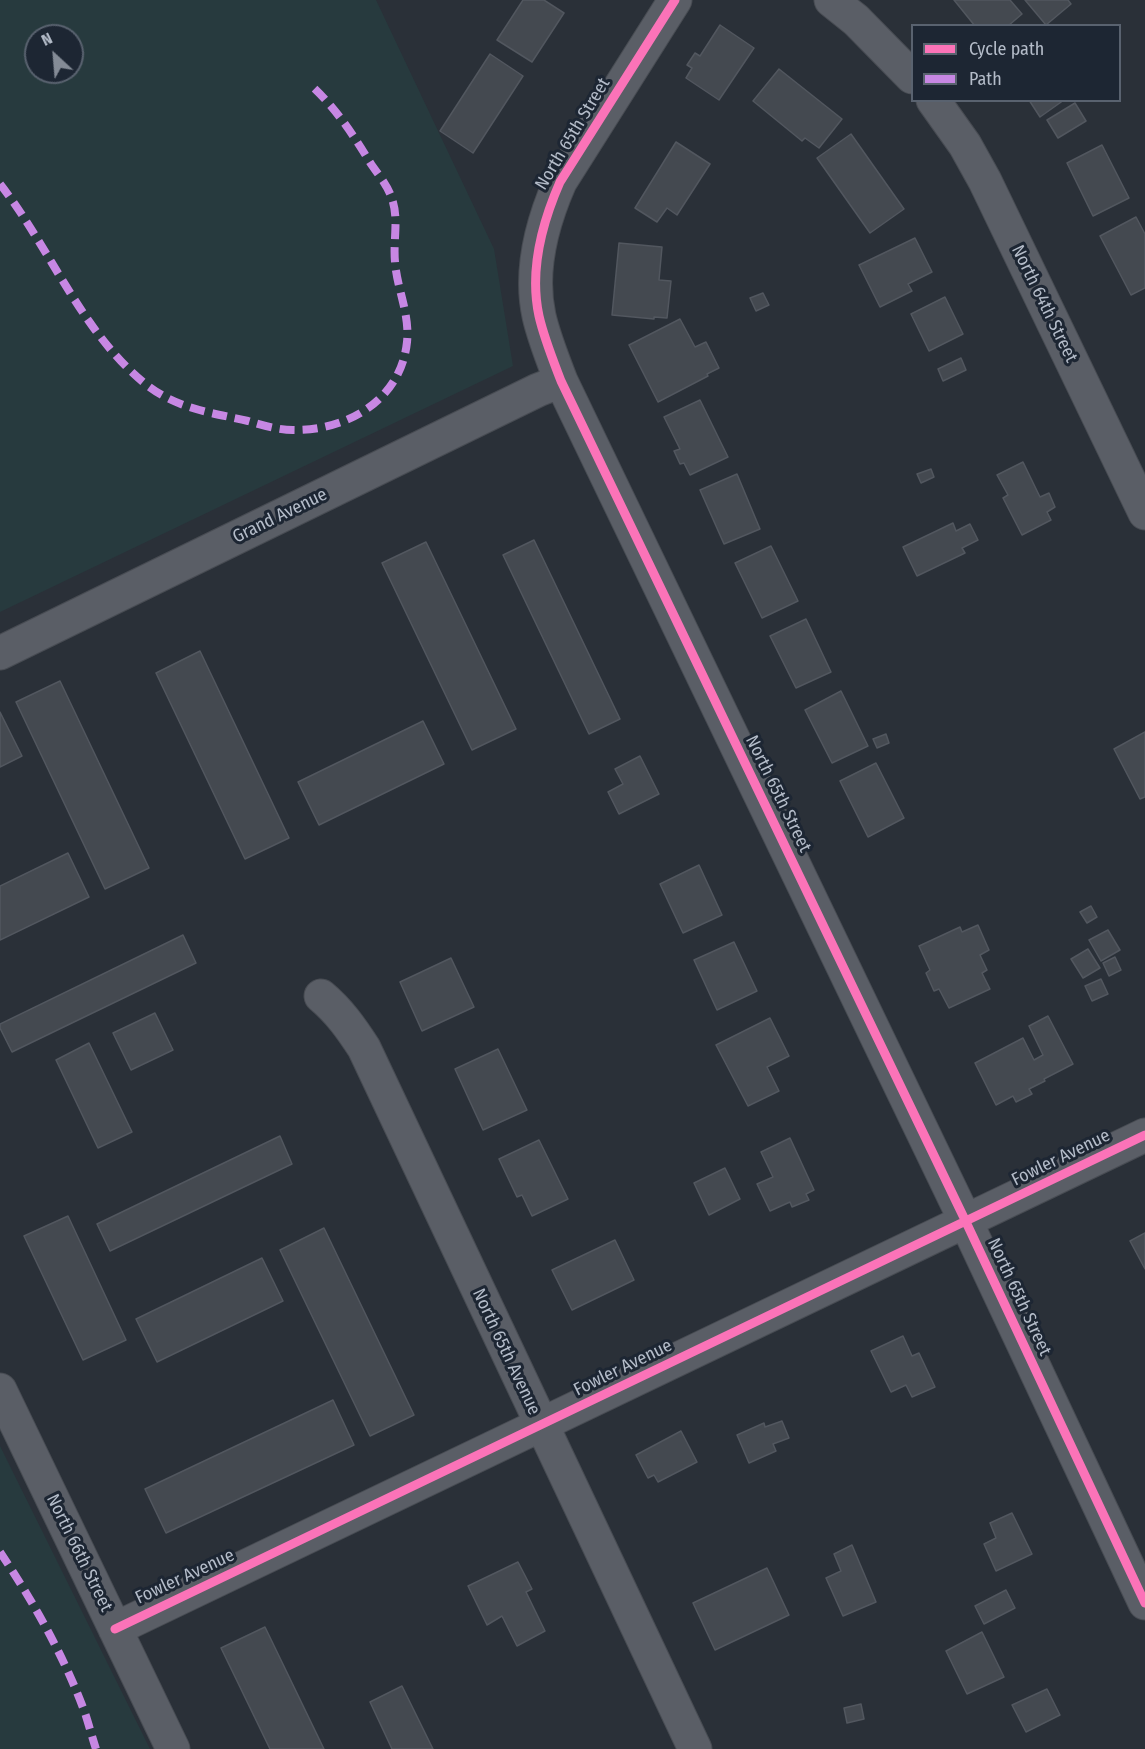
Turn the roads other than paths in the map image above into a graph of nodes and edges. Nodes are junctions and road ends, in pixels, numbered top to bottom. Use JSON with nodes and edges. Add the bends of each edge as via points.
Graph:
{"nodes":[{"id":1,"x":675,"y":0,"type":"edge"},
{"id":2,"x":831,"y":0,"type":"edge"},
{"id":3,"x":911,"y":76,"type":"edge"},
{"id":4,"x":934,"y":102,"type":"edge"},
{"id":5,"x":561,"y":381,"type":"junction"},
{"id":6,"x":1145,"y":513,"type":"edge"},
{"id":7,"x":0,"y":652,"type":"edge"},
{"id":8,"x":321,"y":996,"type":"dead end"},
{"id":9,"x":1145,"y":1135,"type":"edge"},
{"id":10,"x":966,"y":1222,"type":"junction"},
{"id":11,"x":0,"y":1390,"type":"edge"},
{"id":12,"x":541,"y":1426,"type":"junction"},
{"id":13,"x":1145,"y":1603,"type":"edge"},
{"id":14,"x":115,"y":1629,"type":"junction"},
{"id":15,"x":173,"y":1749,"type":"edge"},
{"id":16,"x":695,"y":1749,"type":"edge"}],
"edges":[{"from":1,"to":5,"type":"street","name":"North 65th Street","via":[[560,182],[548,210],[537,250],[535,292],[544,338]]},
{"from":2,"to":3,"type":"street"},
{"from":4,"to":6,"type":"street","name":"North 64th Street","via":[[985,181]]},
{"from":5,"to":7,"type":"street","name":"Grand Avenue"},
{"from":5,"to":10,"type":"street","name":"North 65th Street"},
{"from":8,"to":12,"type":"street","name":"North 65th Avenue","via":[[350,1025],[364,1048]]},
{"from":9,"to":10,"type":"street","name":"Fowler Avenue"},
{"from":10,"to":12,"type":"street","name":"Fowler Avenue"},
{"from":10,"to":13,"type":"street","name":"North 65th Street"},
{"from":11,"to":14,"type":"street","name":"North 66th Street"},
{"from":12,"to":14,"type":"street","name":"Fowler Avenue"},
{"from":12,"to":16,"type":"street","name":"North 65th Avenue"},
{"from":14,"to":15,"type":"street","name":"North 66th Street"}]}
